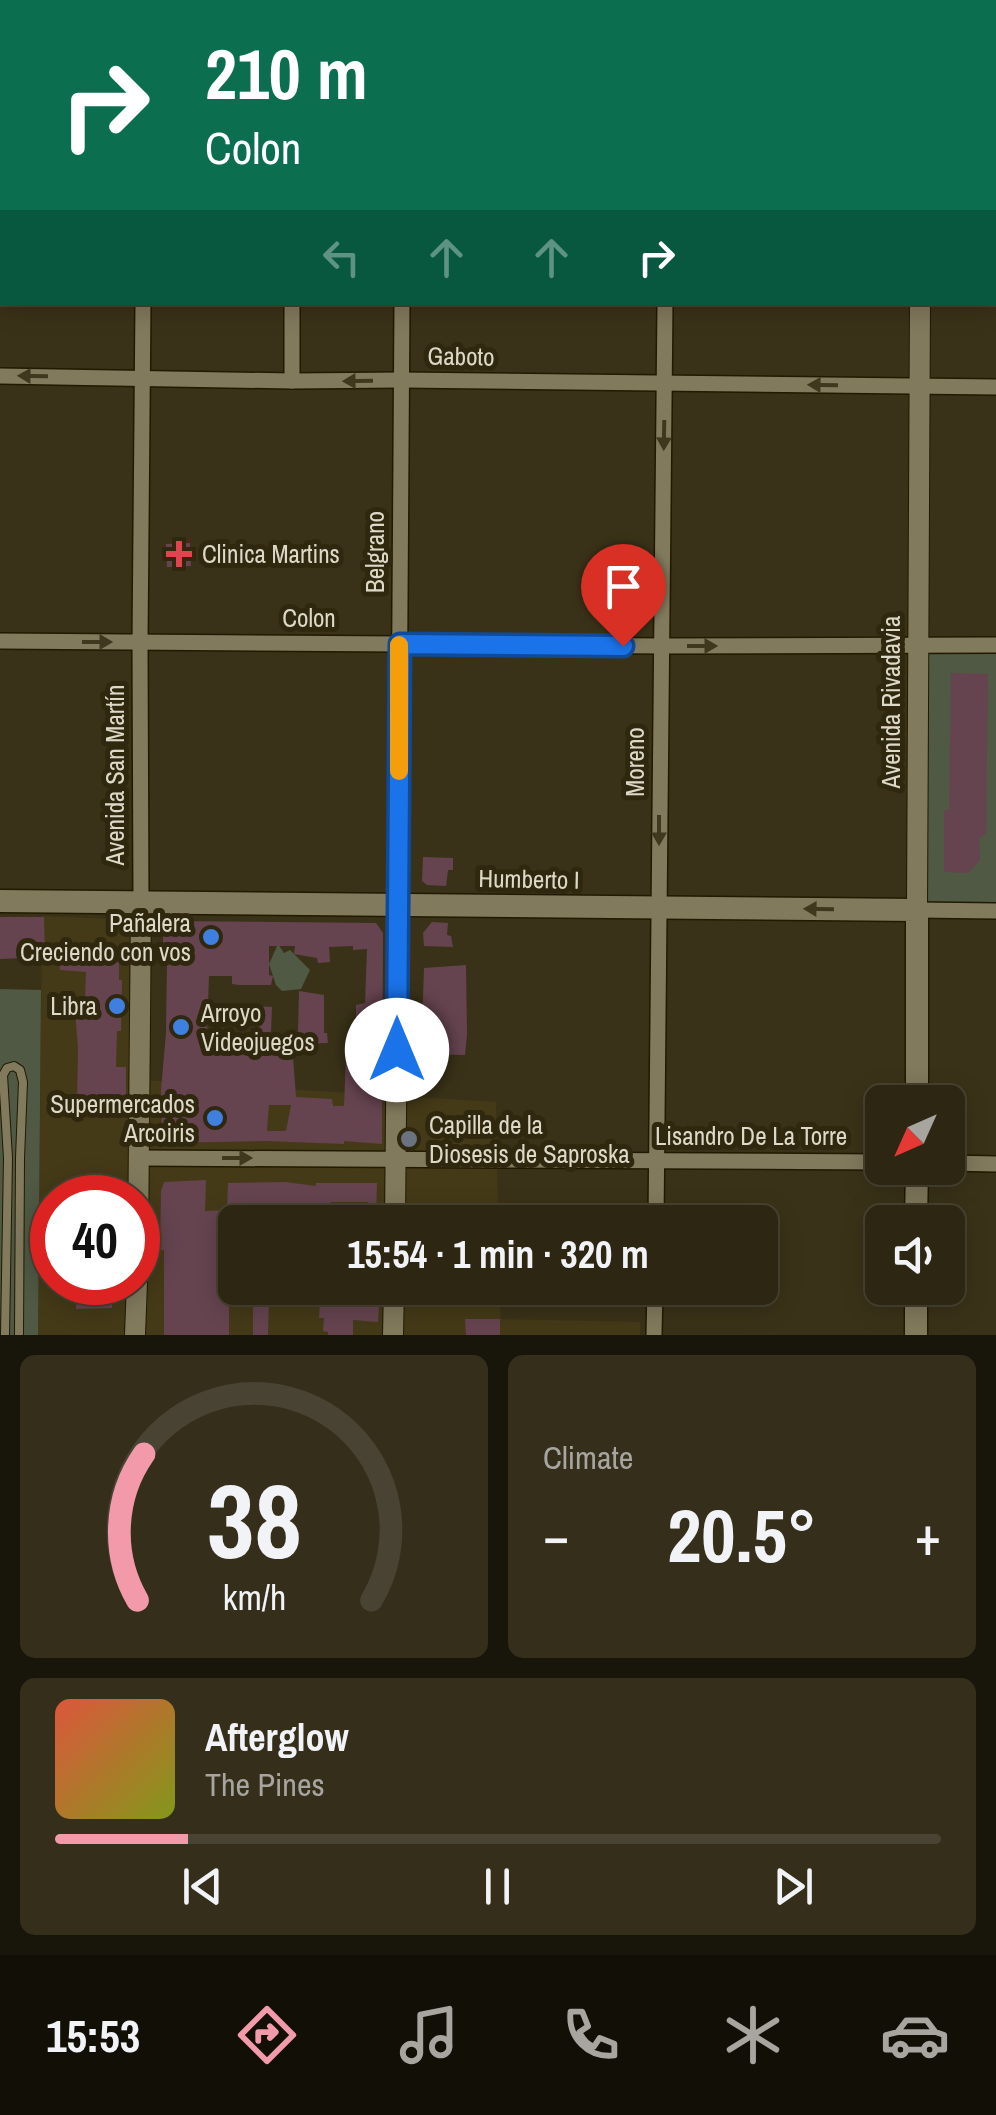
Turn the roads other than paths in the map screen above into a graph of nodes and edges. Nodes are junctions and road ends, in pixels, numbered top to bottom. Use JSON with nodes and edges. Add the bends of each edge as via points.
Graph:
{"nodes":[{"id":1,"x":143,"y":305,"type":"edge"},
{"id":2,"x":292,"y":305,"type":"edge"},
{"id":3,"x":402,"y":305,"type":"edge"},
{"id":4,"x":665,"y":305,"type":"edge"},
{"id":5,"x":920,"y":305,"type":"edge"},
{"id":6,"x":0,"y":376,"type":"edge"},
{"id":7,"x":141,"y":377,"type":"junction"},
{"id":8,"x":402,"y":380,"type":"junction"},
{"id":9,"x":292,"y":382,"type":"junction"},
{"id":10,"x":665,"y":383,"type":"junction"},
{"id":11,"x":920,"y":386,"type":"junction"},
{"id":12,"x":996,"y":387,"type":"edge"},
{"id":13,"x":0,"y":641,"type":"edge"},
{"id":14,"x":140,"y":642,"type":"junction"},
{"id":15,"x":400,"y":644,"type":"junction"},
{"id":16,"x":996,"y":645,"type":"edge"},
{"id":17,"x":661,"y":646,"type":"junction"},
{"id":18,"x":918,"y":646,"type":"junction"},
{"id":19,"x":0,"y":901,"type":"edge"},
{"id":20,"x":141,"y":902,"type":"junction"},
{"id":21,"x":398,"y":905,"type":"junction"},
{"id":22,"x":658,"y":908,"type":"junction"},
{"id":23,"x":917,"y":910,"type":"junction"},
{"id":24,"x":996,"y":911,"type":"edge"},
{"id":25,"x":917,"y":1085,"type":"edge"},
{"id":26,"x":140,"y":1158,"type":"junction"},
{"id":27,"x":396,"y":1158,"type":"junction"},
{"id":28,"x":656,"y":1161,"type":"junction"},
{"id":29,"x":865,"y":1162,"type":"edge"},
{"id":30,"x":965,"y":1163,"type":"edge"},
{"id":31,"x":996,"y":1164,"type":"edge"},
{"id":32,"x":140,"y":1175,"type":"edge"},
{"id":33,"x":395,"y":1205,"type":"edge"},
{"id":34,"x":656,"y":1205,"type":"edge"},
{"id":35,"x":136,"y":1305,"type":"edge"},
{"id":36,"x":394,"y":1305,"type":"edge"},
{"id":37,"x":655,"y":1305,"type":"edge"},
{"id":38,"x":916,"y":1305,"type":"edge"},
{"id":39,"x":4,"y":1335,"type":"edge"},
{"id":40,"x":19,"y":1335,"type":"edge"},
{"id":41,"x":135,"y":1335,"type":"edge"},
{"id":42,"x":394,"y":1335,"type":"edge"},
{"id":43,"x":654,"y":1335,"type":"edge"},
{"id":44,"x":916,"y":1335,"type":"edge"}],
"edges":[{"from":1,"to":7,"type":"street","name":"Avenida San Martín"},
{"from":2,"to":9,"type":"street"},
{"from":3,"to":8,"type":"street","name":"Belgrano"},
{"from":4,"to":10,"type":"street","name":"Moreno"},
{"from":5,"to":11,"type":"street","name":"Avenida Rivadavia"},
{"from":7,"to":6,"type":"street","name":"Gaboto","one_way":true},
{"from":7,"to":9,"type":"street","name":"Gaboto"},
{"from":7,"to":14,"type":"street","name":"Avenida San Martín"},
{"from":8,"to":9,"type":"street","name":"Gaboto","one_way":true},
{"from":8,"to":10,"type":"street","name":"Gaboto"},
{"from":8,"to":15,"type":"street","name":"Belgrano"},
{"from":11,"to":10,"type":"street","name":"Gaboto","one_way":true},
{"from":10,"to":17,"type":"street","name":"Moreno","one_way":true},
{"from":11,"to":12,"type":"street","name":"Gaboto"},
{"from":11,"to":18,"type":"street","name":"Avenida Rivadavia"},
{"from":13,"to":14,"type":"street","name":"Colon","one_way":true},
{"from":14,"to":15,"type":"street","name":"Colon"},
{"from":14,"to":20,"type":"street","name":"Avenida San Martín"},
{"from":15,"to":17,"type":"street","name":"Colon"},
{"from":15,"to":21,"type":"street","name":"Belgrano"},
{"from":16,"to":18,"type":"street","name":"Colon"},
{"from":17,"to":18,"type":"street","name":"Colon","one_way":true},
{"from":17,"to":22,"type":"street","name":"Moreno","one_way":true},
{"from":18,"to":23,"type":"street","name":"Avenida Rivadavia"},
{"from":19,"to":20,"type":"main road","name":"Humberto I"},
{"from":20,"to":21,"type":"main road","name":"Humberto I"},
{"from":20,"to":26,"type":"street","name":"Avenida San Martín"},
{"from":21,"to":22,"type":"main road","name":"Humberto I"},
{"from":21,"to":27,"type":"street","name":"Belgrano"},
{"from":23,"to":22,"type":"main road","name":"Humberto I","one_way":true},
{"from":22,"to":28,"type":"street","name":"Moreno"},
{"from":23,"to":24,"type":"street"},
{"from":23,"to":25,"type":"main road","name":"Avenida Rivadavia"},
{"from":26,"to":27,"type":"street","name":"Lisandro De La Torre","one_way":true},
{"from":26,"to":32,"type":"street","name":"Avenida San Martín"},
{"from":27,"to":28,"type":"street","name":"Lisandro De La Torre"},
{"from":27,"to":33,"type":"street","name":"Belgrano"},
{"from":28,"to":29,"type":"street","name":"Lisandro De La Torre"},
{"from":28,"to":34,"type":"street","name":"Moreno"},
{"from":30,"to":31,"type":"street"},
{"from":35,"to":41,"type":"street"},
{"from":36,"to":42,"type":"street"},
{"from":37,"to":43,"type":"street"},
{"from":38,"to":44,"type":"main road"},
{"from":39,"to":40,"type":"lane","via":[[3,1075],[14,1066],[24,1082]]}]}
